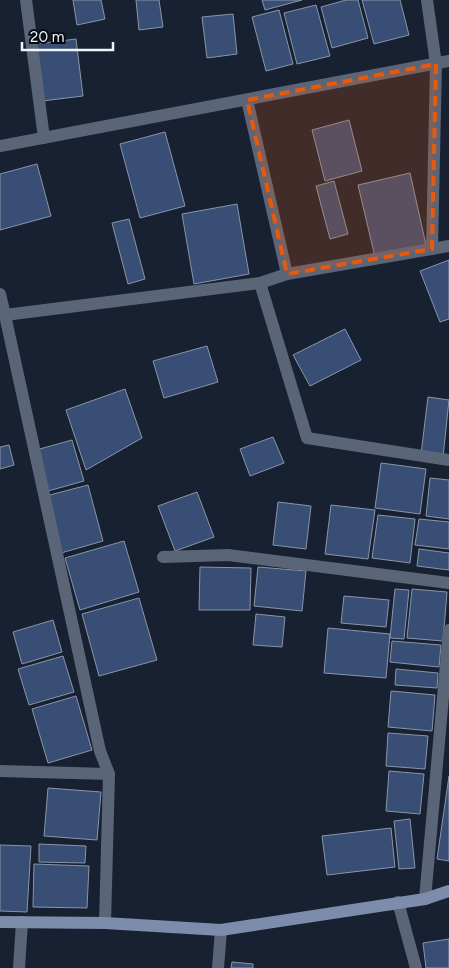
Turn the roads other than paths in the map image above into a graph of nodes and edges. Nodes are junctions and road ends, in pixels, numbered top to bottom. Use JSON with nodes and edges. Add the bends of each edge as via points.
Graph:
{"nodes":[{"id":1,"x":26,"y":0,"type":"edge"},
{"id":2,"x":427,"y":0,"type":"edge"},
{"id":3,"x":449,"y":61,"type":"edge"},
{"id":4,"x":436,"y":64,"type":"junction"},
{"id":5,"x":247,"y":100,"type":"junction"},
{"id":6,"x":44,"y":138,"type":"junction"},
{"id":7,"x":0,"y":146,"type":"edge"},
{"id":8,"x":449,"y":246,"type":"edge"},
{"id":9,"x":432,"y":249,"type":"junction"},
{"id":10,"x":288,"y":274,"type":"junction"},
{"id":11,"x":260,"y":283,"type":"junction"},
{"id":12,"x":0,"y":294,"type":"edge"},
{"id":13,"x":5,"y":315,"type":"junction"},
{"id":14,"x":449,"y":460,"type":"edge"},
{"id":15,"x":163,"y":557,"type":"dead end"},
{"id":16,"x":449,"y":582,"type":"edge"},
{"id":17,"x":449,"y":630,"type":"edge"},
{"id":18,"x":0,"y":771,"type":"edge"},
{"id":19,"x":109,"y":774,"type":"junction"},
{"id":20,"x":449,"y":891,"type":"edge"},
{"id":21,"x":425,"y":899,"type":"junction"},
{"id":22,"x":398,"y":902,"type":"junction"},
{"id":23,"x":0,"y":922,"type":"edge"},
{"id":24,"x":22,"y":922,"type":"junction"},
{"id":25,"x":106,"y":922,"type":"junction"},
{"id":26,"x":221,"y":930,"type":"junction"},
{"id":27,"x":19,"y":968,"type":"edge"},
{"id":28,"x":218,"y":968,"type":"edge"},
{"id":29,"x":416,"y":968,"type":"edge"}],
"edges":[{"from":1,"to":6,"type":"street"},
{"from":2,"to":4,"type":"street"},
{"from":3,"to":4,"type":"street"},
{"from":4,"to":5,"type":"street"},
{"from":4,"to":9,"type":"street"},
{"from":5,"to":6,"type":"street"},
{"from":5,"to":10,"type":"street"},
{"from":6,"to":7,"type":"street"},
{"from":8,"to":9,"type":"street"},
{"from":9,"to":10,"type":"street"},
{"from":10,"to":11,"type":"street"},
{"from":11,"to":13,"type":"street"},
{"from":11,"to":14,"type":"street","via":[[307,438]]},
{"from":12,"to":13,"type":"street"},
{"from":13,"to":19,"type":"street","via":[[100,751]]},
{"from":15,"to":16,"type":"street","via":[[228,555]]},
{"from":17,"to":21,"type":"street"},
{"from":18,"to":19,"type":"street"},
{"from":19,"to":25,"type":"street"},
{"from":20,"to":21,"type":"main road"},
{"from":21,"to":22,"type":"main road"},
{"from":22,"to":26,"type":"main road"},
{"from":22,"to":29,"type":"street"},
{"from":23,"to":24,"type":"main road"},
{"from":24,"to":25,"type":"main road"},
{"from":24,"to":27,"type":"street"},
{"from":25,"to":26,"type":"main road"},
{"from":26,"to":28,"type":"street"}]}
